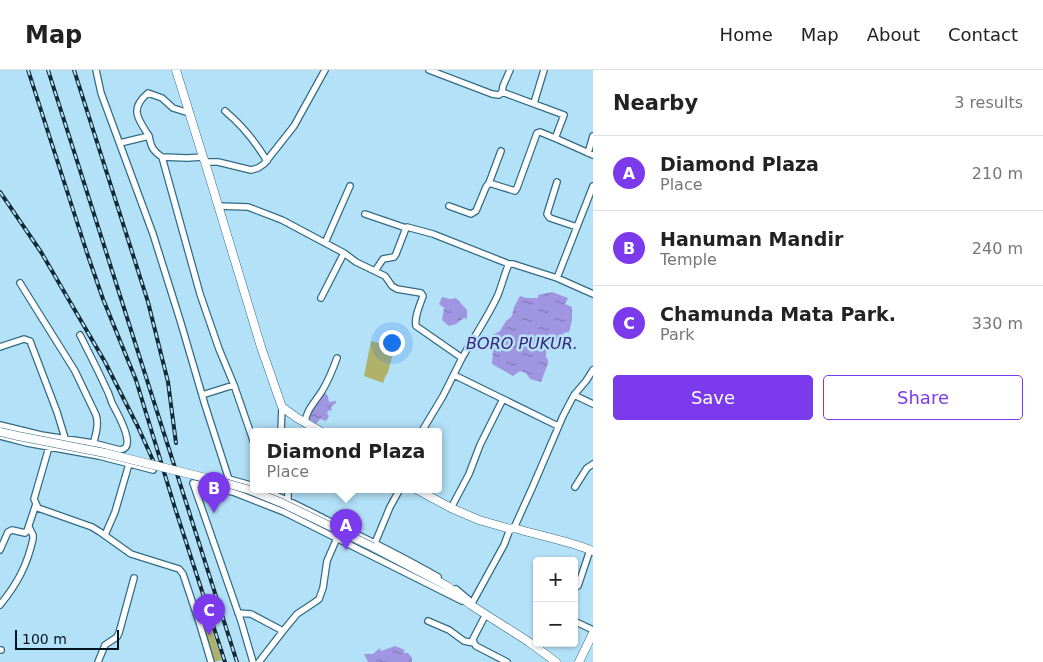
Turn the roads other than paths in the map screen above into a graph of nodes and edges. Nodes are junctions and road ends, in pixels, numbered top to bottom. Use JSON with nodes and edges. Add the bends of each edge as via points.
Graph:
{"nodes":[{"id":1,"x":96,"y":70,"type":"edge"},
{"id":2,"x":176,"y":70,"type":"edge"},
{"id":3,"x":325,"y":70,"type":"edge"},
{"id":4,"x":430,"y":70,"type":"edge"},
{"id":5,"x":510,"y":70,"type":"edge"},
{"id":6,"x":544,"y":70,"type":"edge"},
{"id":7,"x":502,"y":92,"type":"junction"},
{"id":8,"x":534,"y":103,"type":"junction"},
{"id":9,"x":225,"y":111,"type":"dead end"},
{"id":10,"x":189,"y":113,"type":"junction"},
{"id":11,"x":149,"y":136,"type":"junction"},
{"id":12,"x":593,"y":136,"type":"edge"},
{"id":13,"x":557,"y":139,"type":"junction"},
{"id":14,"x":120,"y":144,"type":"junction"},
{"id":15,"x":501,"y":151,"type":"dead end"},
{"id":16,"x":590,"y":154,"type":"edge"},
{"id":17,"x":162,"y":157,"type":"junction"},
{"id":18,"x":204,"y":159,"type":"junction"},
{"id":19,"x":267,"y":161,"type":"junction"},
{"id":20,"x":557,"y":182,"type":"dead end"},
{"id":21,"x":489,"y":183,"type":"junction"},
{"id":22,"x":350,"y":186,"type":"dead end"},
{"id":23,"x":593,"y":186,"type":"edge"},
{"id":24,"x":218,"y":206,"type":"junction"},
{"id":25,"x":449,"y":206,"type":"dead end"},
{"id":26,"x":365,"y":214,"type":"dead end"},
{"id":27,"x":577,"y":227,"type":"junction"},
{"id":28,"x":406,"y":228,"type":"junction"},
{"id":29,"x":325,"y":243,"type":"junction"},
{"id":30,"x":344,"y":253,"type":"junction"},
{"id":31,"x":509,"y":264,"type":"junction"},
{"id":32,"x":375,"y":272,"type":"junction"},
{"id":33,"x":558,"y":278,"type":"junction"},
{"id":34,"x":20,"y":284,"type":"dead end"},
{"id":35,"x":593,"y":294,"type":"edge"},
{"id":36,"x":321,"y":298,"type":"dead end"},
{"id":37,"x":80,"y":335,"type":"dead end"},
{"id":38,"x":0,"y":347,"type":"edge"},
{"id":39,"x":337,"y":358,"type":"dead end"},
{"id":40,"x":462,"y":358,"type":"junction"},
{"id":41,"x":593,"y":370,"type":"edge"},
{"id":42,"x":454,"y":375,"type":"junction"},
{"id":43,"x":234,"y":385,"type":"junction"},
{"id":44,"x":202,"y":395,"type":"junction"},
{"id":45,"x":574,"y":395,"type":"junction"},
{"id":46,"x":503,"y":399,"type":"junction"},
{"id":47,"x":593,"y":404,"type":"edge"},
{"id":48,"x":282,"y":408,"type":"junction"},
{"id":49,"x":305,"y":423,"type":"junction"},
{"id":50,"x":0,"y":426,"type":"edge"},
{"id":51,"x":558,"y":426,"type":"junction"},
{"id":52,"x":281,"y":428,"type":"edge"},
{"id":53,"x":314,"y":428,"type":"edge"},
{"id":54,"x":424,"y":428,"type":"edge"},
{"id":55,"x":250,"y":431,"type":"edge"},
{"id":56,"x":0,"y":432,"type":"edge"},
{"id":57,"x":0,"y":436,"type":"edge"},
{"id":58,"x":65,"y":438,"type":"junction"},
{"id":59,"x":93,"y":442,"type":"junction"},
{"id":60,"x":49,"y":447,"type":"junction"},
{"id":61,"x":90,"y":454,"type":"junction"},
{"id":62,"x":129,"y":464,"type":"junction"},
{"id":63,"x":593,"y":464,"type":"edge"},
{"id":64,"x":153,"y":470,"type":"dead end"},
{"id":65,"x":229,"y":479,"type":"junction"},
{"id":66,"x":250,"y":485,"type":"edge"},
{"id":67,"x":575,"y":487,"type":"dead end"},
{"id":68,"x":250,"y":490,"type":"edge"},
{"id":69,"x":233,"y":492,"type":"junction"},
{"id":70,"x":257,"y":493,"type":"edge"},
{"id":71,"x":274,"y":493,"type":"edge"},
{"id":72,"x":288,"y":493,"type":"edge"},
{"id":73,"x":398,"y":493,"type":"edge"},
{"id":74,"x":423,"y":493,"type":"edge"},
{"id":75,"x":288,"y":500,"type":"junction"},
{"id":76,"x":36,"y":504,"type":"junction"},
{"id":77,"x":451,"y":508,"type":"junction"},
{"id":78,"x":29,"y":527,"type":"junction"},
{"id":79,"x":512,"y":529,"type":"junction"},
{"id":80,"x":105,"y":535,"type":"junction"},
{"id":81,"x":337,"y":538,"type":"junction"},
{"id":82,"x":375,"y":543,"type":"junction"},
{"id":83,"x":0,"y":550,"type":"edge"},
{"id":84,"x":591,"y":550,"type":"edge"},
{"id":85,"x":134,"y":578,"type":"dead end"},
{"id":86,"x":578,"y":586,"type":"dead end"},
{"id":87,"x":470,"y":604,"type":"junction"},
{"id":88,"x":0,"y":605,"type":"edge"},
{"id":89,"x":238,"y":613,"type":"junction"},
{"id":90,"x":486,"y":614,"type":"junction"},
{"id":91,"x":428,"y":622,"type":"dead end"},
{"id":92,"x":578,"y":623,"type":"edge"},
{"id":93,"x":283,"y":630,"type":"junction"},
{"id":94,"x":593,"y":632,"type":"edge"},
{"id":95,"x":474,"y":643,"type":"junction"},
{"id":96,"x":98,"y":662,"type":"edge"},
{"id":97,"x":211,"y":662,"type":"edge"},
{"id":98,"x":253,"y":662,"type":"edge"},
{"id":99,"x":259,"y":662,"type":"edge"},
{"id":100,"x":507,"y":662,"type":"edge"},
{"id":101,"x":556,"y":662,"type":"edge"},
{"id":102,"x":579,"y":662,"type":"edge"}],
"edges":[{"from":1,"to":14,"type":"street"},
{"from":2,"to":10,"type":"street"},
{"from":3,"to":19,"type":"street","via":[[294,126]]},
{"from":4,"to":7,"type":"street","via":[[492,94]]},
{"from":5,"to":7,"type":"street"},
{"from":6,"to":8,"type":"street"},
{"from":7,"to":8,"type":"street"},
{"from":8,"to":13,"type":"street","via":[[564,115]]},
{"from":9,"to":19,"type":"street","via":[[254,140]]},
{"from":10,"to":11,"type":"street","via":[[173,108],[162,98],[148,93],[136,112]]},
{"from":10,"to":18,"type":"street"},
{"from":11,"to":14,"type":"street"},
{"from":11,"to":17,"type":"street","via":[[155,153]]},
{"from":12,"to":16,"type":"street"},
{"from":13,"to":16,"type":"street"},
{"from":13,"to":21,"type":"street","via":[[538,133],[516,190]]},
{"from":14,"to":44,"type":"street","via":[[153,234]]},
{"from":15,"to":21,"type":"street"},
{"from":17,"to":18,"type":"street"},
{"from":17,"to":43,"type":"street","via":[[200,294]]},
{"from":18,"to":19,"type":"street","via":[[251,170]]},
{"from":18,"to":24,"type":"street"},
{"from":20,"to":27,"type":"street","via":[[548,216]]},
{"from":21,"to":25,"type":"street","via":[[473,213]]},
{"from":22,"to":29,"type":"street"},
{"from":23,"to":27,"type":"street"},
{"from":24,"to":29,"type":"street","via":[[258,210]]},
{"from":24,"to":48,"type":"street"},
{"from":26,"to":28,"type":"street"},
{"from":27,"to":33,"type":"street"},
{"from":28,"to":31,"type":"street","via":[[433,234]]},
{"from":28,"to":32,"type":"street","via":[[396,254],[383,259]]},
{"from":29,"to":30,"type":"street"},
{"from":30,"to":32,"type":"street"},
{"from":30,"to":36,"type":"street"},
{"from":31,"to":33,"type":"street"},
{"from":31,"to":40,"type":"street","via":[[487,318]]},
{"from":32,"to":40,"type":"street","via":[[385,276],[392,286],[424,296],[416,326]]},
{"from":33,"to":35,"type":"street"},
{"from":34,"to":59,"type":"street","via":[[75,371],[96,415],[98,420]]},
{"from":37,"to":59,"type":"street","via":[[127,438],[126,447],[122,450]]},
{"from":38,"to":58,"type":"street","via":[[24,339],[30,341]]},
{"from":39,"to":49,"type":"street","via":[[325,385],[311,405]]},
{"from":40,"to":42,"type":"street"},
{"from":41,"to":45,"type":"street"},
{"from":42,"to":46,"type":"street"},
{"from":42,"to":54,"type":"street"},
{"from":43,"to":44,"type":"street"},
{"from":43,"to":55,"type":"street"},
{"from":44,"to":65,"type":"street"},
{"from":45,"to":47,"type":"street"},
{"from":45,"to":51,"type":"street"},
{"from":46,"to":51,"type":"street"},
{"from":46,"to":77,"type":"street","via":[[480,445],[470,474]]},
{"from":48,"to":49,"type":"street"},
{"from":48,"to":52,"type":"street"},
{"from":49,"to":53,"type":"street"},
{"from":50,"to":58,"type":"street"},
{"from":51,"to":79,"type":"street"},
{"from":56,"to":68,"type":"street","bridge":true,"via":[[105,452]]},
{"from":57,"to":60,"type":"street"},
{"from":58,"to":59,"type":"street"},
{"from":59,"to":61,"type":"street"},
{"from":60,"to":61,"type":"street"},
{"from":60,"to":76,"type":"street","via":[[34,499]]},
{"from":61,"to":62,"type":"street"},
{"from":62,"to":64,"type":"street"},
{"from":62,"to":80,"type":"street"},
{"from":63,"to":67,"type":"street"},
{"from":65,"to":66,"type":"street"},
{"from":65,"to":69,"type":"street"},
{"from":69,"to":81,"type":"street"},
{"from":69,"to":89,"type":"street","via":[[193,483]]},
{"from":70,"to":87,"type":"street","bridge":true,"via":[[447,586]]},
{"from":71,"to":75,"type":"street"},
{"from":72,"to":75,"type":"street"},
{"from":73,"to":82,"type":"street"},
{"from":74,"to":77,"type":"street"},
{"from":75,"to":82,"type":"street"},
{"from":76,"to":78,"type":"street"},
{"from":76,"to":80,"type":"street","via":[[38,508],[92,527]]},
{"from":77,"to":79,"type":"street"},
{"from":78,"to":83,"type":"street","via":[[25,533],[8,532]]},
{"from":78,"to":88,"type":"street","via":[[33,539],[27,562]]},
{"from":79,"to":84,"type":"street"},
{"from":79,"to":87,"type":"street"},
{"from":80,"to":97,"type":"street","via":[[130,554],[173,567],[183,574]]},
{"from":81,"to":87,"type":"street"},
{"from":81,"to":93,"type":"street","via":[[327,561],[319,598],[297,614]]},
{"from":82,"to":87,"type":"street","via":[[442,579],[466,596]]},
{"from":84,"to":86,"type":"street"},
{"from":85,"to":96,"type":"street","via":[[120,633],[104,645]]},
{"from":87,"to":90,"type":"street"},
{"from":89,"to":93,"type":"street","via":[[251,614]]},
{"from":89,"to":98,"type":"street"},
{"from":90,"to":95,"type":"street"},
{"from":90,"to":101,"type":"street"},
{"from":91,"to":95,"type":"street"},
{"from":92,"to":94,"type":"street"},
{"from":93,"to":99,"type":"street"},
{"from":94,"to":102,"type":"street"},
{"from":95,"to":100,"type":"street"}]}
